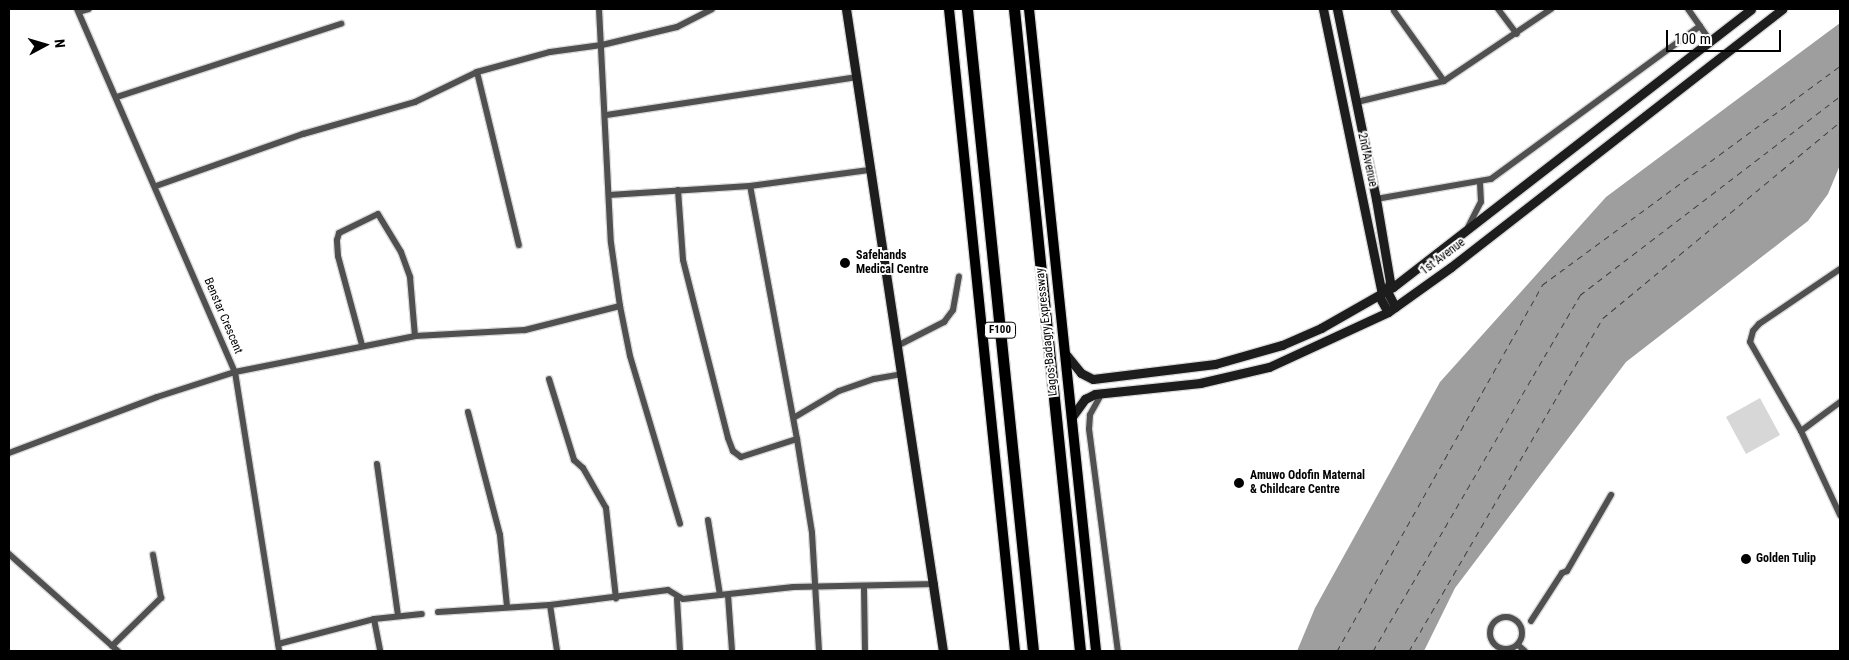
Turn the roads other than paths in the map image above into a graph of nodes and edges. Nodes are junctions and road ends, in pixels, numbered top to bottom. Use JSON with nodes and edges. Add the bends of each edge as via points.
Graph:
{"nodes":[{"id":1,"x":89,"y":9,"type":"edge"},
{"id":2,"x":599,"y":9,"type":"edge"},
{"id":3,"x":712,"y":9,"type":"edge"},
{"id":4,"x":846,"y":9,"type":"edge"},
{"id":5,"x":949,"y":9,"type":"edge"},
{"id":6,"x":967,"y":9,"type":"edge"},
{"id":7,"x":1014,"y":9,"type":"edge"},
{"id":8,"x":1029,"y":9,"type":"edge"},
{"id":9,"x":1323,"y":9,"type":"edge"},
{"id":10,"x":1337,"y":9,"type":"edge"},
{"id":11,"x":1392,"y":9,"type":"edge"},
{"id":12,"x":1498,"y":9,"type":"edge"},
{"id":13,"x":1551,"y":9,"type":"edge"},
{"id":14,"x":1688,"y":9,"type":"edge"},
{"id":15,"x":1751,"y":9,"type":"edge"},
{"id":16,"x":1782,"y":9,"type":"edge"},
{"id":17,"x":78,"y":10,"type":"edge"},
{"id":18,"x":341,"y":24,"type":"dead end"},
{"id":19,"x":1700,"y":26,"type":"junction"},
{"id":20,"x":1517,"y":34,"type":"junction"},
{"id":21,"x":1710,"y":40,"type":"junction"},
{"id":22,"x":602,"y":45,"type":"junction"},
{"id":23,"x":477,"y":72,"type":"junction"},
{"id":24,"x":856,"y":77,"type":"junction"},
{"id":25,"x":1444,"y":81,"type":"junction"},
{"id":26,"x":117,"y":97,"type":"junction"},
{"id":27,"x":1356,"y":102,"type":"junction"},
{"id":28,"x":606,"y":115,"type":"junction"},
{"id":29,"x":869,"y":170,"type":"junction"},
{"id":30,"x":1480,"y":183,"type":"junction"},
{"id":31,"x":156,"y":186,"type":"junction"},
{"id":32,"x":750,"y":186,"type":"junction"},
{"id":33,"x":678,"y":190,"type":"junction"},
{"id":34,"x":609,"y":195,"type":"junction"},
{"id":35,"x":1376,"y":199,"type":"junction"},
{"id":36,"x":1467,"y":230,"type":"junction"},
{"id":37,"x":519,"y":245,"type":"dead end"},
{"id":38,"x":1388,"y":267,"type":"junction"},
{"id":39,"x":1414,"y":269,"type":"junction"},
{"id":40,"x":1840,"y":269,"type":"edge"},
{"id":41,"x":959,"y":277,"type":"dead end"},
{"id":42,"x":1387,"y":291,"type":"junction"},
{"id":43,"x":1379,"y":296,"type":"junction"},
{"id":44,"x":620,"y":306,"type":"junction"},
{"id":45,"x":1391,"y":309,"type":"junction"},
{"id":46,"x":415,"y":336,"type":"junction"},
{"id":47,"x":362,"y":345,"type":"junction"},
{"id":48,"x":898,"y":345,"type":"junction"},
{"id":49,"x":1063,"y":352,"type":"junction"},
{"id":50,"x":235,"y":372,"type":"junction"},
{"id":51,"x":902,"y":374,"type":"junction"},
{"id":52,"x":549,"y":379,"type":"dead end"},
{"id":53,"x":1102,"y":392,"type":"junction"},
{"id":54,"x":1840,"y":402,"type":"edge"},
{"id":55,"x":468,"y":412,"type":"dead end"},
{"id":56,"x":795,"y":417,"type":"junction"},
{"id":57,"x":1070,"y":418,"type":"junction"},
{"id":58,"x":1801,"y":431,"type":"junction"},
{"id":59,"x":797,"y":439,"type":"junction"},
{"id":60,"x":9,"y":453,"type":"edge"},
{"id":61,"x":377,"y":464,"type":"dead end"},
{"id":62,"x":1611,"y":496,"type":"dead end"},
{"id":63,"x":1840,"y":515,"type":"edge"},
{"id":64,"x":708,"y":520,"type":"dead end"},
{"id":65,"x":680,"y":524,"type":"dead end"},
{"id":66,"x":9,"y":554,"type":"edge"},
{"id":67,"x":153,"y":554,"type":"dead end"},
{"id":68,"x":935,"y":584,"type":"junction"},
{"id":69,"x":815,"y":586,"type":"junction"},
{"id":70,"x":864,"y":588,"type":"junction"},
{"id":71,"x":720,"y":595,"type":"junction"},
{"id":72,"x":728,"y":595,"type":"junction"},
{"id":73,"x":616,"y":598,"type":"junction"},
{"id":74,"x":677,"y":599,"type":"junction"},
{"id":75,"x":550,"y":605,"type":"junction"},
{"id":76,"x":507,"y":607,"type":"junction"},
{"id":77,"x":438,"y":612,"type":"dead end"},
{"id":78,"x":422,"y":614,"type":"dead end"},
{"id":79,"x":398,"y":615,"type":"junction"},
{"id":80,"x":374,"y":619,"type":"junction"},
{"id":81,"x":1532,"y":621,"type":"dead end"},
{"id":82,"x":1518,"y":645,"type":"junction"},
{"id":83,"x":278,"y":648,"type":"edge"},
{"id":84,"x":115,"y":649,"type":"edge"},
{"id":85,"x":380,"y":651,"type":"edge"},
{"id":86,"x":557,"y":651,"type":"edge"},
{"id":87,"x":680,"y":651,"type":"edge"},
{"id":88,"x":732,"y":651,"type":"edge"},
{"id":89,"x":819,"y":651,"type":"edge"},
{"id":90,"x":865,"y":651,"type":"edge"},
{"id":91,"x":943,"y":651,"type":"edge"},
{"id":92,"x":1015,"y":651,"type":"edge"},
{"id":93,"x":1033,"y":651,"type":"edge"},
{"id":94,"x":1080,"y":651,"type":"edge"},
{"id":95,"x":1096,"y":651,"type":"edge"},
{"id":96,"x":1118,"y":651,"type":"edge"},
{"id":97,"x":1525,"y":651,"type":"edge"}],
"edges":[{"from":1,"to":17,"type":"street"},
{"from":2,"to":22,"type":"street"},
{"from":3,"to":22,"type":"street","via":[[677,27]]},
{"from":4,"to":24,"type":"main road"},
{"from":5,"to":92,"type":"main road","via":[[973,256],[989,365]]},
{"from":6,"to":93,"type":"highway","number":"F100"},
{"from":7,"to":94,"type":"highway","name":"Lagos-Badagry Expressway"},
{"from":8,"to":49,"type":"main road","name":"Lagos-Badagry Expressway"},
{"from":9,"to":43,"type":"main road","name":"2nd Avenue","via":[[1382,293]]},
{"from":10,"to":27,"type":"main road","name":"2nd Avenue"},
{"from":11,"to":25,"type":"street"},
{"from":12,"to":20,"type":"street"},
{"from":13,"to":20,"type":"street"},
{"from":14,"to":19,"type":"street"},
{"from":15,"to":21,"type":"main road","name":"1st Avenue"},
{"from":16,"to":45,"type":"main road","name":"1st Avenue"},
{"from":17,"to":26,"type":"street","name":"Benstar Crescent"},
{"from":18,"to":26,"type":"street"},
{"from":19,"to":21,"type":"street"},
{"from":19,"to":30,"type":"street","via":[[1526,155]]},
{"from":20,"to":25,"type":"street"},
{"from":21,"to":36,"type":"main road","name":"1st Avenue"},
{"from":22,"to":23,"type":"street","via":[[550,52]]},
{"from":22,"to":28,"type":"street"},
{"from":23,"to":31,"type":"street","via":[[415,102],[303,134]]},
{"from":23,"to":37,"type":"street"},
{"from":24,"to":28,"type":"street"},
{"from":24,"to":29,"type":"main road"},
{"from":25,"to":27,"type":"street"},
{"from":26,"to":31,"type":"street","name":"Benstar Crescent"},
{"from":27,"to":35,"type":"main road","name":"2nd Avenue"},
{"from":28,"to":34,"type":"street"},
{"from":29,"to":32,"type":"street"},
{"from":29,"to":48,"type":"main road"},
{"from":30,"to":35,"type":"street"},
{"from":30,"to":36,"type":"street","via":[[1481,202]]},
{"from":31,"to":50,"type":"street","name":"Benstar Crescent"},
{"from":32,"to":33,"type":"street"},
{"from":32,"to":56,"type":"street"},
{"from":33,"to":34,"type":"street"},
{"from":33,"to":59,"type":"street","via":[[683,260],[733,451],[741,457]]},
{"from":34,"to":44,"type":"street"},
{"from":35,"to":38,"type":"main road","name":"2nd Avenue"},
{"from":36,"to":39,"type":"main road","name":"1st Avenue"},
{"from":38,"to":39,"type":"main road","via":[[1405,274]]},
{"from":38,"to":42,"type":"main road","name":"2nd Avenue"},
{"from":39,"to":42,"type":"main road","name":"1st Avenue"},
{"from":40,"to":58,"type":"street","via":[[1753,331],[1750,342]]},
{"from":41,"to":48,"type":"street","via":[[953,310],[944,322]]},
{"from":42,"to":43,"type":"main road","name":"1st Avenue"},
{"from":42,"to":45,"type":"main road","name":"2nd Avenue"},
{"from":43,"to":45,"type":"main road","name":"2nd Avenue"},
{"from":43,"to":49,"type":"main road","name":"1st Avenue","via":[[1291,341],[1201,367],[1093,379],[1081,373]]},
{"from":44,"to":46,"type":"street","via":[[525,330]]},
{"from":44,"to":65,"type":"street","via":[[632,365]]},
{"from":45,"to":53,"type":"main road","name":"1st Avenue","via":[[1296,358],[1269,367],[1200,383]]},
{"from":46,"to":47,"type":"street"},
{"from":46,"to":47,"type":"street","via":[[407,269],[378,214],[338,233],[337,240],[338,256]]},
{"from":47,"to":50,"type":"street"},
{"from":48,"to":51,"type":"main road"},
{"from":49,"to":57,"type":"main road","name":"Lagos-Badagry Expressway"},
{"from":50,"to":60,"type":"street","via":[[157,397]]},
{"from":50,"to":83,"type":"street","name":"Benstar Crescent"},
{"from":51,"to":56,"type":"street","via":[[874,378],[839,391]]},
{"from":51,"to":68,"type":"main road"},
{"from":52,"to":73,"type":"street","via":[[574,460],[583,468],[606,508]]},
{"from":53,"to":57,"type":"main road","name":"1st Avenue","via":[[1085,399]]},
{"from":53,"to":96,"type":"street","via":[[1090,415],[1088,429]]},
{"from":54,"to":58,"type":"street"},
{"from":55,"to":76,"type":"street","via":[[500,535]]},
{"from":56,"to":59,"type":"street"},
{"from":57,"to":95,"type":"main road","name":"Lagos-Badagry Expressway"},
{"from":58,"to":63,"type":"street"},
{"from":59,"to":69,"type":"street","via":[[812,533]]},
{"from":61,"to":79,"type":"street"},
{"from":62,"to":81,"type":"street","via":[[1567,572],[1562,572]]},
{"from":64,"to":71,"type":"street"},
{"from":66,"to":84,"type":"street"},
{"from":67,"to":84,"type":"street","via":[[161,598]]},
{"from":68,"to":70,"type":"street"},
{"from":68,"to":91,"type":"main road"},
{"from":69,"to":70,"type":"street"},
{"from":69,"to":72,"type":"street"},
{"from":69,"to":89,"type":"street"},
{"from":70,"to":90,"type":"street"},
{"from":71,"to":72,"type":"street"},
{"from":71,"to":74,"type":"street"},
{"from":72,"to":88,"type":"street"},
{"from":73,"to":74,"type":"street","via":[[668,590]]},
{"from":73,"to":75,"type":"street"},
{"from":74,"to":87,"type":"street"},
{"from":75,"to":76,"type":"street"},
{"from":75,"to":86,"type":"street"},
{"from":76,"to":77,"type":"street"},
{"from":78,"to":79,"type":"street"},
{"from":79,"to":80,"type":"street"},
{"from":80,"to":83,"type":"street"},
{"from":80,"to":85,"type":"street"},
{"from":82,"to":82,"type":"street","via":[[1522,632],[1517,621],[1505,617],[1493,622],[1489,634],[1495,646],[1507,650]]},
{"from":82,"to":97,"type":"street"}]}
